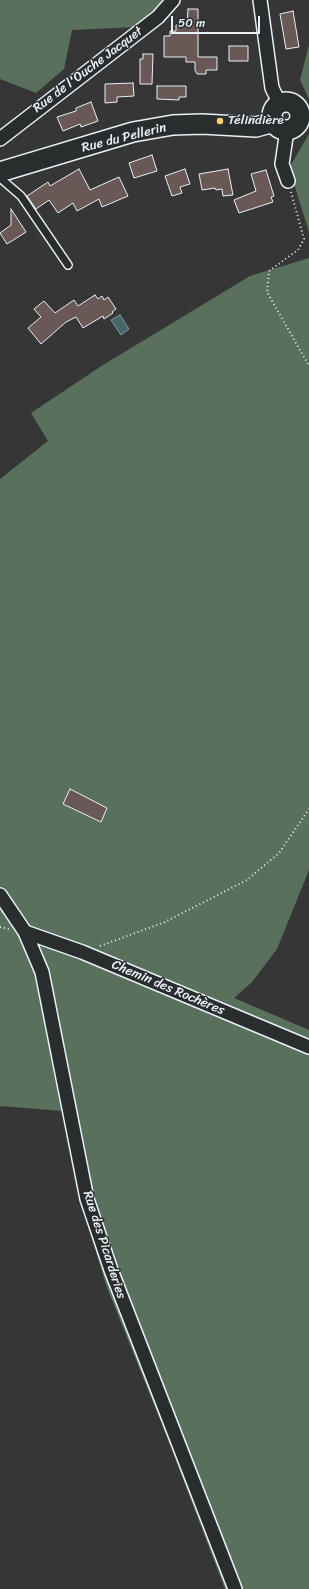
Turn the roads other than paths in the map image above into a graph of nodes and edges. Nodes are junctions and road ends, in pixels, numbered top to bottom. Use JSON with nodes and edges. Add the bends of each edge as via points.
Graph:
{"nodes":[{"id":1,"x":173,"y":0,"type":"edge"},
{"id":2,"x":260,"y":0,"type":"edge"},
{"id":3,"x":280,"y":104,"type":"junction"},
{"id":4,"x":292,"y":124,"type":"edge"},
{"id":5,"x":0,"y":139,"type":"edge"},
{"id":6,"x":0,"y":172,"type":"edge"},
{"id":7,"x":0,"y":178,"type":"edge"},
{"id":8,"x":288,"y":181,"type":"road end"},
{"id":9,"x":68,"y":265,"type":"dead end"},
{"id":10,"x":0,"y":895,"type":"edge"},
{"id":11,"x":25,"y":932,"type":"junction"},
{"id":12,"x":309,"y":1047,"type":"edge"},
{"id":13,"x":236,"y":1589,"type":"edge"}],
"edges":[{"from":1,"to":5,"type":"street","name":"Rue de l'Ouche Jacquet","via":[[158,17]]},
{"from":2,"to":3,"type":"street","via":[[272,88]]},
{"from":3,"to":4,"type":"main road","via":[[272,115]]},
{"from":3,"to":4,"type":"main road","via":[[285,102],[296,106],[300,114]]},
{"from":4,"to":6,"type":"main road","name":"Rue du Pellerin","via":[[256,127],[173,125],[140,131]]},
{"from":4,"to":8,"type":"street","via":[[282,164]]},
{"from":7,"to":9,"type":"lane","via":[[21,196]]},
{"from":10,"to":11,"type":"street","name":"Rue des Picarderies"},
{"from":11,"to":12,"type":"street","name":"Chemin des Rochères","via":[[82,952]]},
{"from":11,"to":13,"type":"street","name":"Rue des Picarderies","via":[[42,972],[90,1206],[111,1270]]}]}
